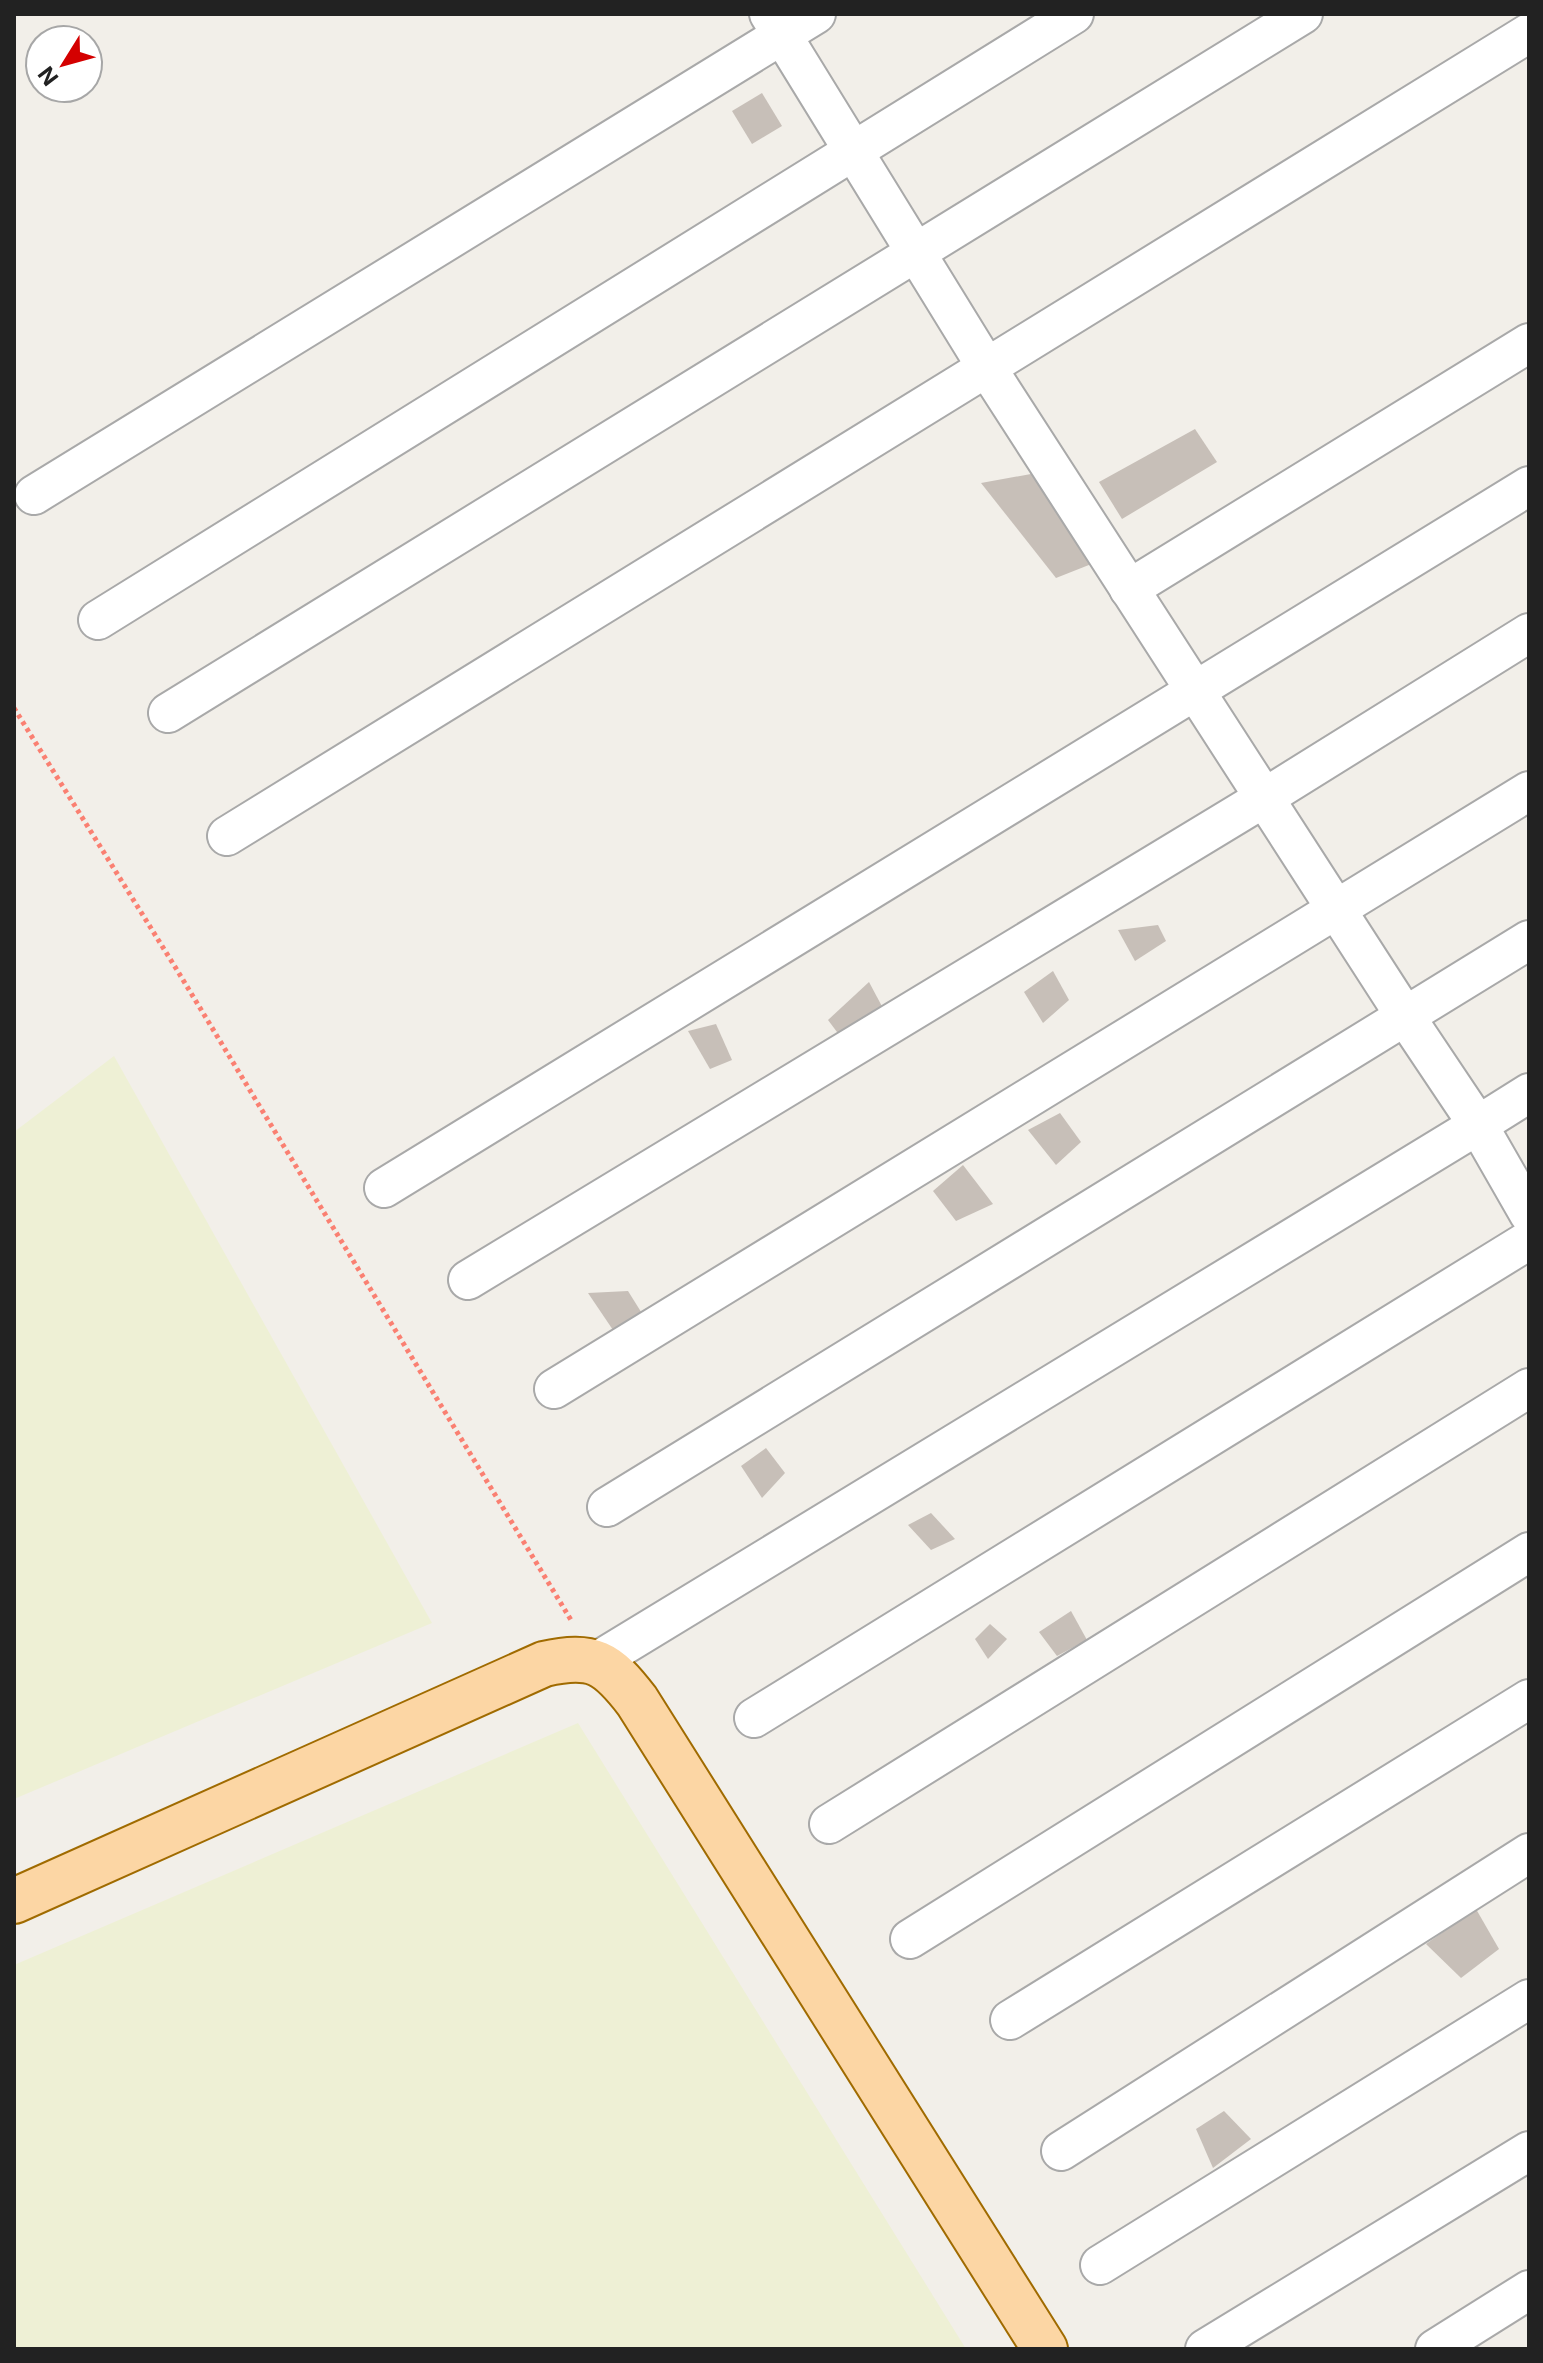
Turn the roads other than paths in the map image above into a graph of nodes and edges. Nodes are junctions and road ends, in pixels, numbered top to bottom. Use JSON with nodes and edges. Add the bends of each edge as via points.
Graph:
{"nodes":[{"id":1,"x":816,"y":14,"type":"edge"},
{"id":2,"x":1074,"y":14,"type":"edge"},
{"id":3,"x":1303,"y":14,"type":"edge"},
{"id":4,"x":776,"y":24,"type":"edge"},
{"id":5,"x":1529,"y":33,"type":"edge"},
{"id":6,"x":854,"y":151,"type":"junction"},
{"id":7,"x":916,"y":252,"type":"junction"},
{"id":8,"x":1529,"y":343,"type":"edge"},
{"id":9,"x":987,"y":368,"type":"junction"},
{"id":10,"x":1529,"y":486,"type":"edge"},
{"id":11,"x":34,"y":495,"type":"dead end"},
{"id":12,"x":1129,"y":589,"type":"junction"},
{"id":13,"x":98,"y":620,"type":"dead end"},
{"id":14,"x":1529,"y":633,"type":"edge"},
{"id":15,"x":1195,"y":689,"type":"junction"},
{"id":16,"x":168,"y":713,"type":"dead end"},
{"id":17,"x":1529,"y":791,"type":"edge"},
{"id":18,"x":1264,"y":798,"type":"junction"},
{"id":19,"x":227,"y":836,"type":"dead end"},
{"id":20,"x":1337,"y":908,"type":"junction"},
{"id":21,"x":1529,"y":940,"type":"edge"},
{"id":22,"x":1405,"y":1016,"type":"junction"},
{"id":23,"x":1529,"y":1093,"type":"edge"},
{"id":24,"x":1478,"y":1125,"type":"junction"},
{"id":25,"x":384,"y":1188,"type":"dead end"},
{"id":26,"x":1529,"y":1214,"type":"edge"},
{"id":27,"x":1529,"y":1240,"type":"edge"},
{"id":28,"x":468,"y":1280,"type":"dead end"},
{"id":29,"x":1529,"y":1388,"type":"edge"},
{"id":30,"x":554,"y":1389,"type":"dead end"},
{"id":31,"x":607,"y":1507,"type":"dead end"},
{"id":32,"x":1529,"y":1552,"type":"edge"},
{"id":33,"x":596,"y":1662,"type":"junction"},
{"id":34,"x":1529,"y":1699,"type":"edge"},
{"id":35,"x":754,"y":1718,"type":"dead end"},
{"id":36,"x":829,"y":1824,"type":"dead end"},
{"id":37,"x":1529,"y":1853,"type":"edge"},
{"id":38,"x":14,"y":1901,"type":"edge"},
{"id":39,"x":910,"y":1939,"type":"dead end"},
{"id":40,"x":1529,"y":1999,"type":"edge"},
{"id":41,"x":1010,"y":2020,"type":"dead end"},
{"id":42,"x":1061,"y":2151,"type":"dead end"},
{"id":43,"x":1529,"y":2151,"type":"edge"},
{"id":44,"x":1100,"y":2265,"type":"dead end"},
{"id":45,"x":1529,"y":2290,"type":"edge"},
{"id":46,"x":1045,"y":2349,"type":"edge"},
{"id":47,"x":1205,"y":2349,"type":"edge"},
{"id":48,"x":1435,"y":2349,"type":"edge"}],
"edges":[{"from":1,"to":4,"type":"street"},
{"from":2,"to":6,"type":"street"},
{"from":3,"to":7,"type":"street"},
{"from":4,"to":6,"type":"street"},
{"from":4,"to":11,"type":"street"},
{"from":5,"to":9,"type":"street"},
{"from":6,"to":7,"type":"street"},
{"from":6,"to":13,"type":"street"},
{"from":7,"to":9,"type":"street"},
{"from":7,"to":16,"type":"street"},
{"from":8,"to":12,"type":"street"},
{"from":9,"to":12,"type":"street"},
{"from":9,"to":19,"type":"street"},
{"from":10,"to":15,"type":"street"},
{"from":12,"to":15,"type":"street"},
{"from":14,"to":18,"type":"street"},
{"from":15,"to":18,"type":"street"},
{"from":15,"to":25,"type":"street"},
{"from":17,"to":20,"type":"street"},
{"from":18,"to":20,"type":"street"},
{"from":18,"to":28,"type":"street"},
{"from":20,"to":22,"type":"street"},
{"from":20,"to":30,"type":"street"},
{"from":21,"to":22,"type":"street"},
{"from":22,"to":24,"type":"street"},
{"from":22,"to":31,"type":"street"},
{"from":23,"to":24,"type":"street"},
{"from":24,"to":26,"type":"street"},
{"from":24,"to":33,"type":"street"},
{"from":27,"to":35,"type":"street"},
{"from":29,"to":36,"type":"street"},
{"from":32,"to":39,"type":"street"},
{"from":33,"to":38,"type":"main road","via":[[571,1658],[544,1664]]},
{"from":33,"to":46,"type":"main road","via":[[619,1677],[637,1701]]},
{"from":34,"to":41,"type":"street"},
{"from":37,"to":42,"type":"street"},
{"from":40,"to":44,"type":"street"},
{"from":43,"to":47,"type":"street"},
{"from":45,"to":48,"type":"street"}]}
